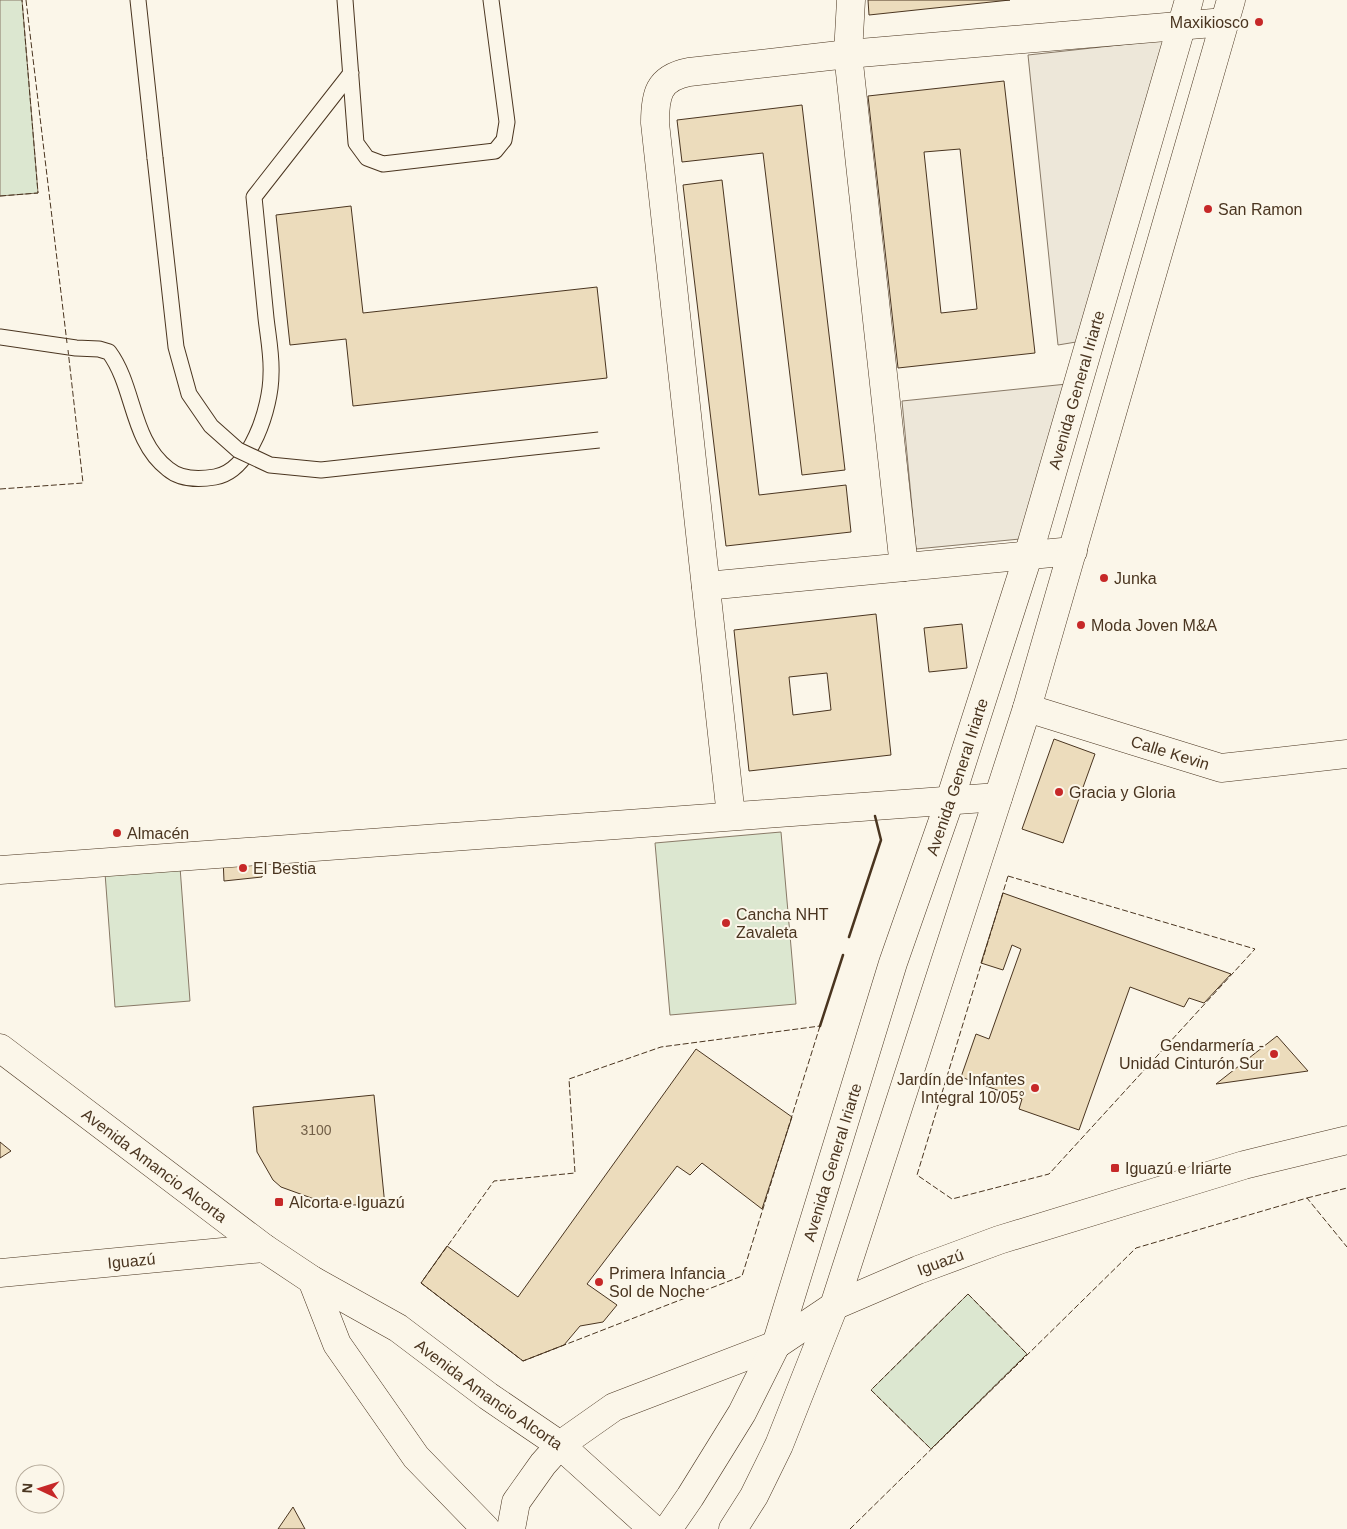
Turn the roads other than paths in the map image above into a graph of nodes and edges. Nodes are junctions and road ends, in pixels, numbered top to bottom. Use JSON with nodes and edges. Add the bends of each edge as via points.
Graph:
{"nodes":[{"id":1,"x":138,"y":0,"type":"edge"},
{"id":2,"x":346,"y":0,"type":"edge"},
{"id":3,"x":491,"y":0,"type":"edge"},
{"id":4,"x":851,"y":0,"type":"edge"},
{"id":5,"x":1189,"y":0,"type":"edge"},
{"id":6,"x":1228,"y":11,"type":"edge"},
{"id":7,"x":1182,"y":26,"type":"junction"},
{"id":8,"x":848,"y":54,"type":"junction"},
{"id":9,"x":351,"y":72,"type":"junction"},
{"id":10,"x":0,"y":337,"type":"edge"},
{"id":11,"x":599,"y":440,"type":"dead end"},
{"id":12,"x":1073,"y":552,"type":"junction"},
{"id":13,"x":1028,"y":556,"type":"junction"},
{"id":14,"x":904,"y":567,"type":"junction"},
{"id":15,"x":706,"y":586,"type":"junction"},
{"id":16,"x":1027,"y":708,"type":"junction"},
{"id":17,"x":1347,"y":754,"type":"edge"},
{"id":18,"x":998,"y":797,"type":"junction"},
{"id":19,"x":950,"y":800,"type":"junction"},
{"id":20,"x":730,"y":816,"type":"junction"},
{"id":21,"x":0,"y":870,"type":"edge"},
{"id":22,"x":0,"y":1048,"type":"edge"},
{"id":23,"x":1347,"y":1140,"type":"edge"},
{"id":24,"x":264,"y":1248,"type":"junction"},
{"id":25,"x":0,"y":1273,"type":"edge"},
{"id":26,"x":312,"y":1280,"type":"junction"},
{"id":27,"x":834,"y":1306,"type":"junction"},
{"id":28,"x":776,"y":1345,"type":"junction"},
{"id":29,"x":560,"y":1445,"type":"junction"},
{"id":30,"x":486,"y":1529,"type":"edge"},
{"id":31,"x":511,"y":1529,"type":"edge"},
{"id":32,"x":652,"y":1529,"type":"edge"},
{"id":33,"x":668,"y":1529,"type":"edge"},
{"id":34,"x":733,"y":1529,"type":"edge"}],
"edges":[{"from":1,"to":11,"type":"lane","bridge":true,"via":[[176,347],[189,394],[211,426],[238,450],[270,465],[321,470]]},
{"from":2,"to":9,"type":"lane"},
{"from":3,"to":9,"type":"lane","via":[[507,122],[504,140],[494,151],[383,164],[367,158],[356,143]]},
{"from":4,"to":8,"type":"street"},
{"from":5,"to":7,"type":"street","name":"Avenida General Iriarte"},
{"from":6,"to":7,"type":"street"},
{"from":6,"to":12,"type":"street"},
{"from":7,"to":8,"type":"street"},
{"from":7,"to":13,"type":"street","name":"Avenida General Iriarte"},
{"from":8,"to":14,"type":"street"},
{"from":8,"to":15,"type":"street","via":[[679,74],[670,78],[658,94],[655,123]]},
{"from":9,"to":10,"type":"lane","via":[[254,197],[272,374],[262,424],[254,441],[245,455],[222,476],[205,479],[180,476],[168,470],[140,429],[109,352]]},
{"from":12,"to":13,"type":"street"},
{"from":12,"to":16,"type":"street"},
{"from":13,"to":14,"type":"street"},
{"from":13,"to":19,"type":"street","name":"Avenida General Iriarte"},
{"from":14,"to":15,"type":"street"},
{"from":15,"to":20,"type":"street"},
{"from":16,"to":17,"type":"street","name":"Calle Kevin","via":[[1220,768]]},
{"from":16,"to":18,"type":"street"},
{"from":18,"to":19,"type":"street"},
{"from":18,"to":27,"type":"street"},
{"from":19,"to":20,"type":"street"},
{"from":19,"to":28,"type":"street","name":"Avenida General Iriarte","via":[[893,962]]},
{"from":20,"to":21,"type":"street"},
{"from":22,"to":24,"type":"street","name":"Avenida Amancio Alcorta"},
{"from":23,"to":27,"type":"street","name":"Iguazú","via":[[1244,1165],[1008,1237],[918,1270]]},
{"from":24,"to":25,"type":"street","name":"Iguazú"},
{"from":24,"to":26,"type":"street","name":"Avenida Amancio Alcorta"},
{"from":26,"to":29,"type":"street","name":"Avenida Amancio Alcorta","via":[[398,1328]]},
{"from":26,"to":30,"type":"street","via":[[337,1344],[416,1457]]},
{"from":27,"to":28,"type":"street","name":"Iguazú"},
{"from":27,"to":34,"type":"street","via":[[780,1445]]},
{"from":28,"to":29,"type":"street","name":"Iguazú","via":[[614,1407]]},
{"from":28,"to":33,"type":"street","name":"Avenida General Iriarte","via":[[742,1413]]},
{"from":29,"to":31,"type":"street","name":"Iguazú","via":[[516,1502]]},
{"from":29,"to":32,"type":"street","name":"Avenida Amancio Alcorta"}]}
